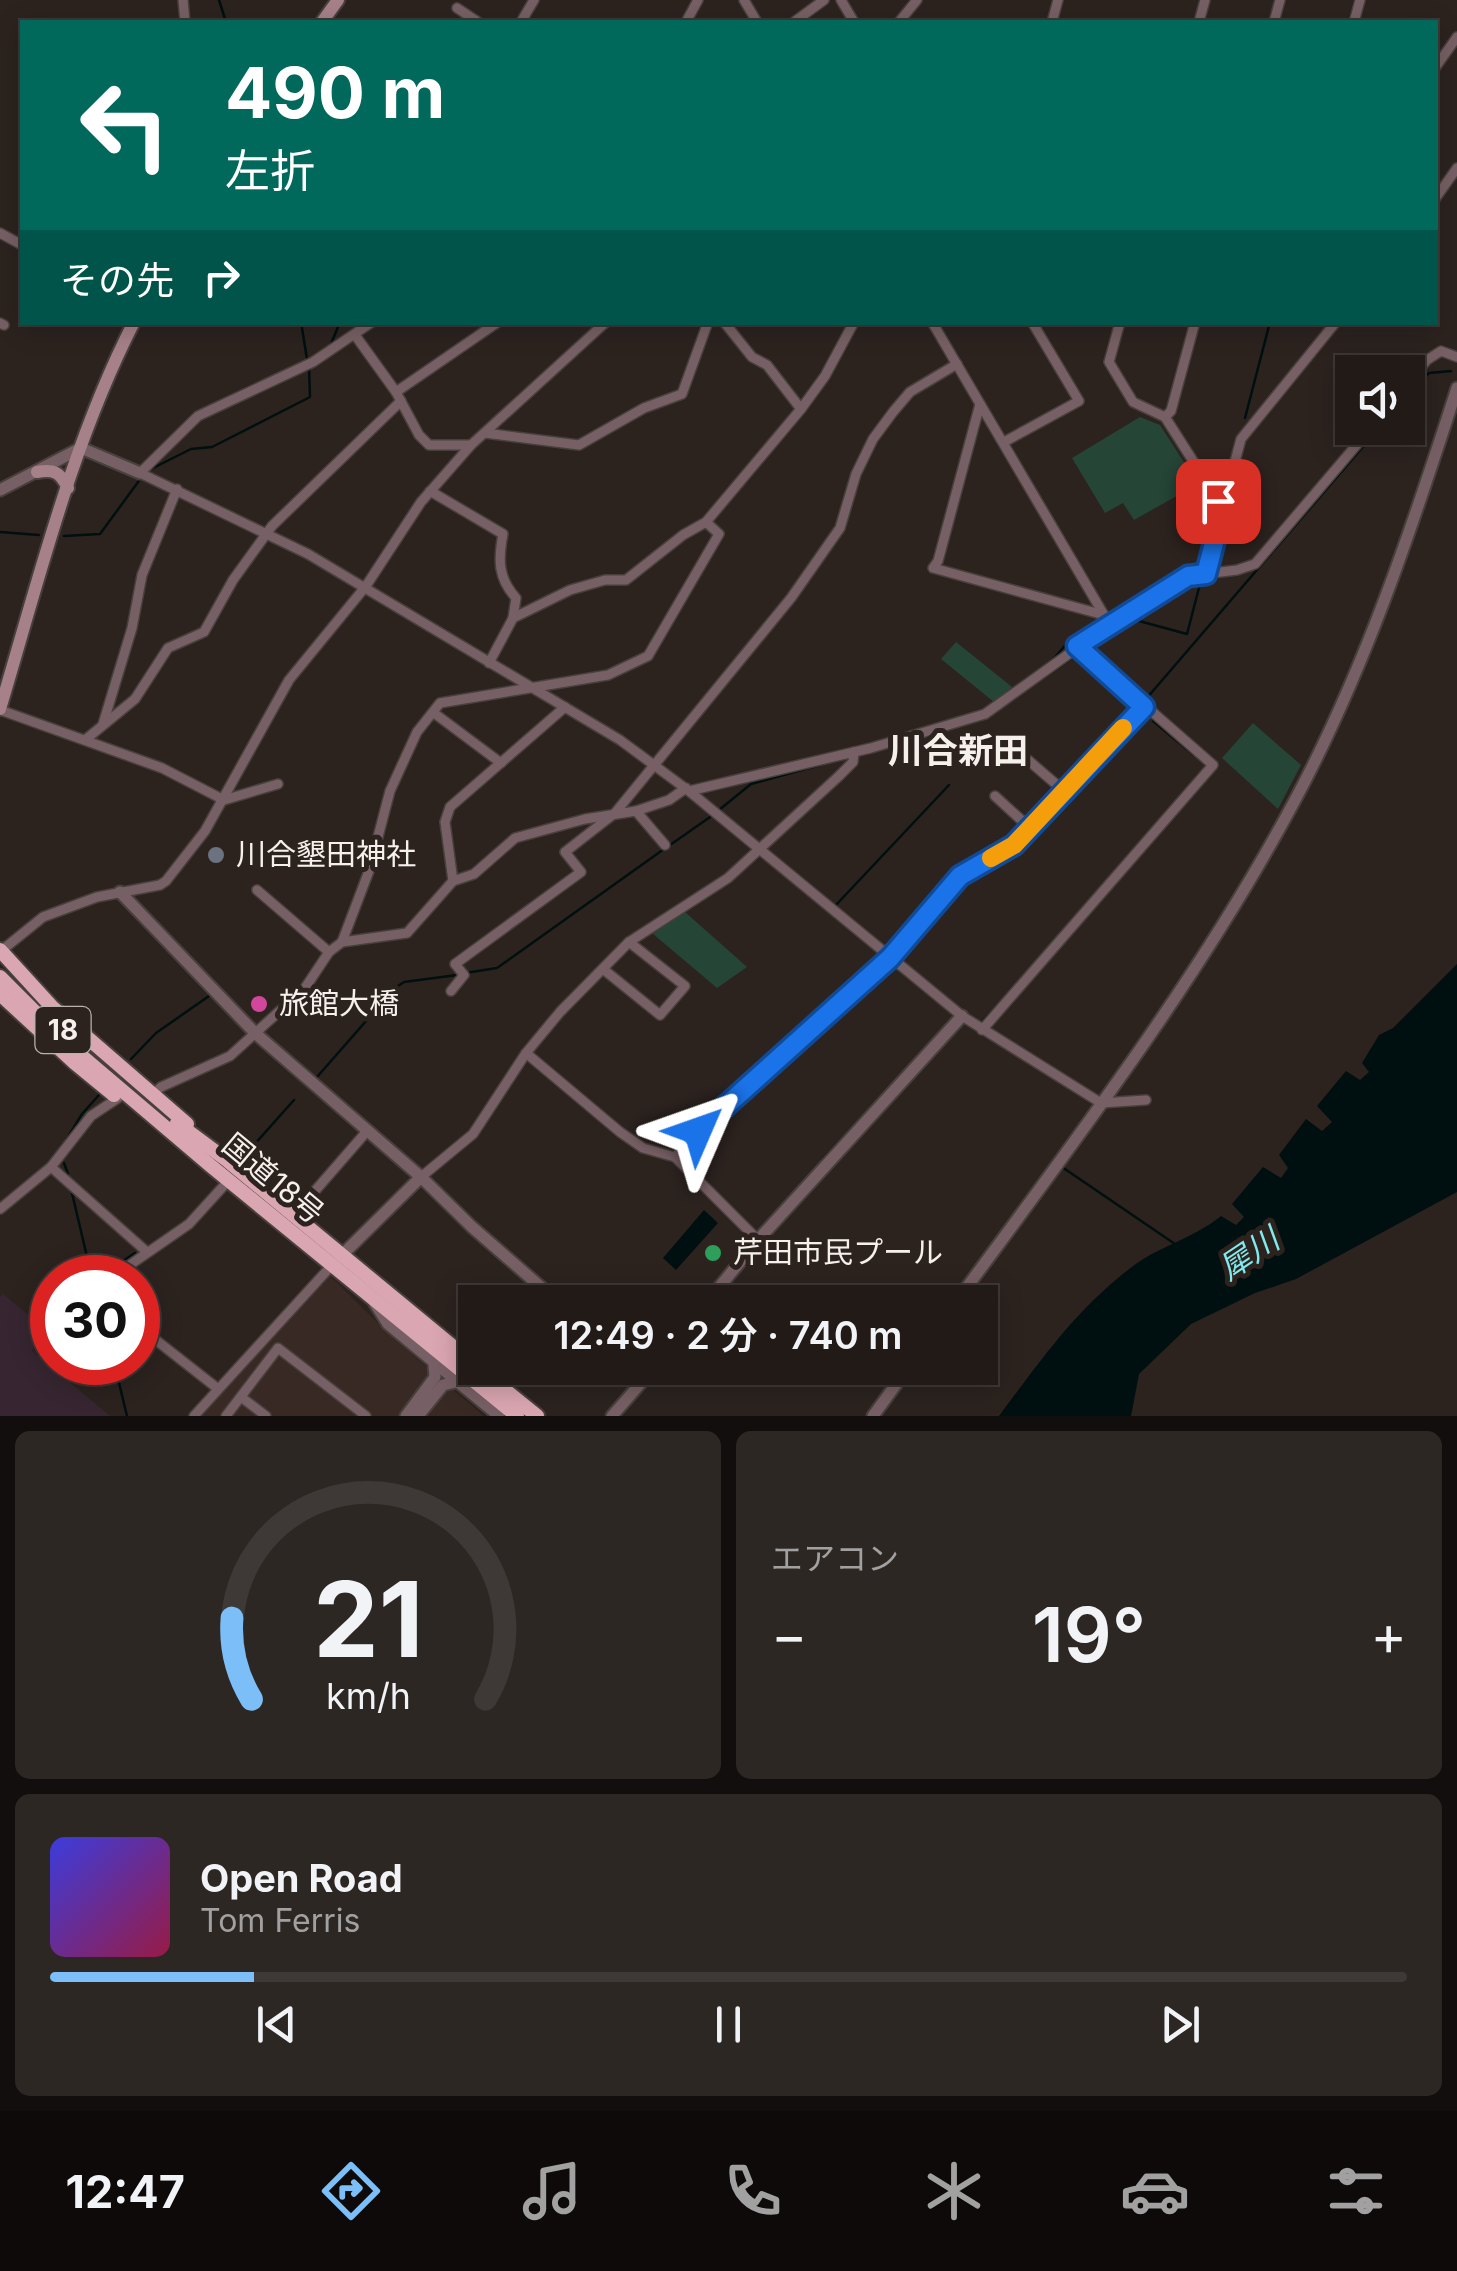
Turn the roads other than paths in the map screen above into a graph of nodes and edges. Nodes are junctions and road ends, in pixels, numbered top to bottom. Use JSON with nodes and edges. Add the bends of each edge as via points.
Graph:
{"nodes":[{"id":1,"x":824,"y":0,"type":"edge"},
{"id":2,"x":457,"y":8,"type":"dead end"},
{"id":3,"x":475,"y":20,"type":"edge"},
{"id":4,"x":797,"y":20,"type":"edge"},
{"id":5,"x":1457,"y":36,"type":"edge"},
{"id":6,"x":1438,"y":64,"type":"edge"},
{"id":7,"x":1457,"y":168,"type":"edge"},
{"id":8,"x":1438,"y":195,"type":"edge"},
{"id":9,"x":132,"y":325,"type":"edge"},
{"id":10,"x":368,"y":325,"type":"edge"},
{"id":11,"x":494,"y":325,"type":"edge"},
{"id":12,"x":603,"y":325,"type":"edge"},
{"id":13,"x":707,"y":325,"type":"edge"},
{"id":14,"x":726,"y":325,"type":"edge"},
{"id":15,"x":852,"y":325,"type":"edge"},
{"id":16,"x":934,"y":325,"type":"edge"},
{"id":17,"x":1034,"y":325,"type":"edge"},
{"id":18,"x":1119,"y":325,"type":"edge"},
{"id":19,"x":1194,"y":325,"type":"edge"},
{"id":20,"x":1334,"y":325,"type":"edge"},
{"id":21,"x":355,"y":334,"type":"junction"},
{"id":22,"x":1457,"y":356,"type":"edge"},
{"id":23,"x":1425,"y":363,"type":"edge"},
{"id":24,"x":957,"y":364,"type":"junction"},
{"id":25,"x":1457,"y":388,"type":"edge"},
{"id":26,"x":398,"y":396,"type":"junction"},
{"id":27,"x":980,"y":404,"type":"junction"},
{"id":28,"x":801,"y":410,"type":"junction"},
{"id":29,"x":1165,"y":417,"type":"junction"},
{"id":30,"x":485,"y":433,"type":"junction"},
{"id":31,"x":1004,"y":442,"type":"junction"},
{"id":32,"x":471,"y":445,"type":"junction"},
{"id":33,"x":1357,"y":445,"type":"edge"},
{"id":34,"x":81,"y":448,"type":"junction"},
{"id":35,"x":37,"y":472,"type":"junction"},
{"id":36,"x":140,"y":473,"type":"junction"},
{"id":37,"x":68,"y":488,"type":"junction"},
{"id":38,"x":177,"y":489,"type":"junction"},
{"id":39,"x":0,"y":490,"type":"edge"},
{"id":40,"x":430,"y":491,"type":"junction"},
{"id":41,"x":1223,"y":508,"type":"junction"},
{"id":42,"x":706,"y":522,"type":"junction"},
{"id":43,"x":268,"y":532,"type":"junction"},
{"id":44,"x":1206,"y":574,"type":"junction"},
{"id":45,"x":366,"y":586,"type":"junction"},
{"id":46,"x":513,"y":618,"type":"junction"},
{"id":47,"x":1114,"y":618,"type":"junction"},
{"id":48,"x":1077,"y":646,"type":"junction"},
{"id":49,"x":489,"y":663,"type":"junction"},
{"id":50,"x":531,"y":688,"type":"junction"},
{"id":51,"x":565,"y":707,"type":"junction"},
{"id":52,"x":1144,"y":707,"type":"junction"},
{"id":53,"x":0,"y":709,"type":"edge"},
{"id":54,"x":434,"y":713,"type":"junction"},
{"id":55,"x":104,"y":724,"type":"junction"},
{"id":56,"x":86,"y":740,"type":"junction"},
{"id":57,"x":854,"y":752,"type":"junction"},
{"id":58,"x":501,"y":763,"type":"junction"},
{"id":59,"x":1031,"y":763,"type":"dead end"},
{"id":60,"x":655,"y":765,"type":"junction"},
{"id":61,"x":278,"y":784,"type":"dead end"},
{"id":62,"x":688,"y":790,"type":"junction"},
{"id":63,"x":1064,"y":791,"type":"junction"},
{"id":64,"x":995,"y":796,"type":"dead end"},
{"id":65,"x":224,"y":800,"type":"junction"},
{"id":66,"x":636,"y":811,"type":"junction"},
{"id":67,"x":615,"y":813,"type":"junction"},
{"id":68,"x":1030,"y":828,"type":"junction"},
{"id":69,"x":665,"y":844,"type":"dead end"},
{"id":70,"x":760,"y":850,"type":"junction"},
{"id":71,"x":453,"y":880,"type":"junction"},
{"id":72,"x":257,"y":890,"type":"dead end"},
{"id":73,"x":120,"y":892,"type":"junction"},
{"id":74,"x":342,"y":942,"type":"junction"},
{"id":75,"x":630,"y":942,"type":"junction"},
{"id":76,"x":0,"y":951,"type":"edge"},
{"id":77,"x":329,"y":952,"type":"junction"},
{"id":78,"x":890,"y":958,"type":"junction"},
{"id":79,"x":0,"y":967,"type":"edge"},
{"id":80,"x":603,"y":969,"type":"junction"},
{"id":81,"x":0,"y":977,"type":"edge"},
{"id":82,"x":451,"y":991,"type":"dead end"},
{"id":83,"x":0,"y":994,"type":"edge"},
{"id":84,"x":962,"y":1016,"type":"junction"},
{"id":85,"x":982,"y":1030,"type":"junction"},
{"id":86,"x":255,"y":1033,"type":"junction"},
{"id":87,"x":526,"y":1053,"type":"junction"},
{"id":88,"x":126,"y":1093,"type":"junction"},
{"id":89,"x":152,"y":1095,"type":"junction"},
{"id":90,"x":1146,"y":1100,"type":"dead end"},
{"id":91,"x":1101,"y":1103,"type":"junction"},
{"id":92,"x":368,"y":1130,"type":"junction"},
{"id":93,"x":675,"y":1158,"type":"junction"},
{"id":94,"x":228,"y":1161,"type":"junction"},
{"id":95,"x":51,"y":1167,"type":"junction"},
{"id":96,"x":421,"y":1176,"type":"junction"},
{"id":97,"x":230,"y":1180,"type":"junction"},
{"id":98,"x":0,"y":1209,"type":"edge"},
{"id":99,"x":294,"y":1215,"type":"junction"},
{"id":100,"x":758,"y":1240,"type":"junction"},
{"id":101,"x":147,"y":1252,"type":"junction"},
{"id":102,"x":143,"y":1255,"type":"edge"},
{"id":103,"x":338,"y":1259,"type":"junction"},
{"id":104,"x":539,"y":1285,"type":"edge"},
{"id":105,"x":721,"y":1285,"type":"edge"},
{"id":106,"x":968,"y":1285,"type":"edge"},
{"id":107,"x":372,"y":1298,"type":"junction"},
{"id":108,"x":160,"y":1343,"type":"edge"},
{"id":109,"x":458,"y":1351,"type":"edge"},
{"id":110,"x":434,"y":1364,"type":"junction"},
{"id":111,"x":456,"y":1382,"type":"junction"},
{"id":112,"x":500,"y":1385,"type":"edge"},
{"id":113,"x":639,"y":1385,"type":"edge"},
{"id":114,"x":896,"y":1385,"type":"edge"},
{"id":115,"x":217,"y":1388,"type":"junction"},
{"id":116,"x":240,"y":1397,"type":"junction"},
{"id":117,"x":194,"y":1416,"type":"edge"},
{"id":118,"x":228,"y":1416,"type":"edge"},
{"id":119,"x":266,"y":1416,"type":"edge"},
{"id":120,"x":366,"y":1416,"type":"edge"},
{"id":121,"x":406,"y":1416,"type":"edge"},
{"id":122,"x":418,"y":1416,"type":"edge"},
{"id":123,"x":499,"y":1416,"type":"edge"},
{"id":124,"x":517,"y":1416,"type":"edge"},
{"id":125,"x":537,"y":1416,"type":"edge"},
{"id":126,"x":612,"y":1416,"type":"edge"},
{"id":127,"x":873,"y":1416,"type":"edge"}],
"edges":[{"from":1,"to":4,"type":"street"},
{"from":2,"to":3,"type":"street"},
{"from":5,"to":6,"type":"street"},
{"from":7,"to":8,"type":"street"},
{"from":9,"to":34,"type":"main road"},
{"from":10,"to":21,"type":"street"},
{"from":11,"to":26,"type":"street"},
{"from":12,"to":30,"type":"street"},
{"from":13,"to":30,"type":"street","via":[[682,394],[595,438],[561,444]]},
{"from":14,"to":28,"type":"street"},
{"from":15,"to":28,"type":"street"},
{"from":16,"to":24,"type":"street"},
{"from":17,"to":31,"type":"street","via":[[1079,401]]},
{"from":18,"to":29,"type":"street","via":[[1109,362],[1133,402]]},
{"from":19,"to":29,"type":"street"},
{"from":20,"to":41,"type":"street","via":[[1241,439]]},
{"from":21,"to":26,"type":"street"},
{"from":21,"to":36,"type":"street","via":[[198,416]]},
{"from":22,"to":23,"type":"street","via":[[1441,351]]},
{"from":24,"to":27,"type":"street"},
{"from":24,"to":60,"type":"street","via":[[910,392],[893,412],[856,474],[840,528]]},
{"from":25,"to":91,"type":"street","via":[[1385,596],[1302,787],[1262,860]]},
{"from":26,"to":32,"type":"street","via":[[429,445]]},
{"from":26,"to":43,"type":"street"},
{"from":27,"to":31,"type":"street"},
{"from":27,"to":47,"type":"street","via":[[933,568]]},
{"from":28,"to":42,"type":"street"},
{"from":29,"to":41,"type":"street"},
{"from":30,"to":32,"type":"street"},
{"from":31,"to":47,"type":"street"},
{"from":32,"to":40,"type":"street"},
{"from":33,"to":44,"type":"street","via":[[1258,566]]},
{"from":34,"to":35,"type":"street"},
{"from":34,"to":36,"type":"street"},
{"from":34,"to":37,"type":"main road"},
{"from":35,"to":37,"type":"main road","via":[[58,473]]},
{"from":35,"to":39,"type":"street"},
{"from":36,"to":38,"type":"street"},
{"from":37,"to":53,"type":"main road"},
{"from":38,"to":43,"type":"street"},
{"from":38,"to":55,"type":"street","via":[[142,574]]},
{"from":40,"to":45,"type":"street"},
{"from":40,"to":46,"type":"street","via":[[503,534],[501,576],[516,598]]},
{"from":41,"to":44,"type":"street"},
{"from":42,"to":46,"type":"street","via":[[626,580],[570,590]]},
{"from":42,"to":50,"type":"street","via":[[719,534],[648,656],[608,675]]},
{"from":43,"to":45,"type":"street"},
{"from":43,"to":55,"type":"street","via":[[204,632],[168,648],[136,699]]},
{"from":44,"to":47,"type":"street","via":[[1188,576]]},
{"from":45,"to":49,"type":"street"},
{"from":45,"to":65,"type":"street","via":[[289,680]]},
{"from":46,"to":49,"type":"street"},
{"from":47,"to":48,"type":"street"},
{"from":48,"to":52,"type":"street"},
{"from":48,"to":57,"type":"street","via":[[985,714]]},
{"from":49,"to":50,"type":"street"},
{"from":50,"to":51,"type":"street"},
{"from":50,"to":54,"type":"street","via":[[440,703]]},
{"from":51,"to":58,"type":"street"},
{"from":51,"to":60,"type":"street"},
{"from":52,"to":63,"type":"street"},
{"from":52,"to":85,"type":"street","via":[[1214,765]]},
{"from":53,"to":56,"type":"street"},
{"from":54,"to":58,"type":"street"},
{"from":54,"to":74,"type":"street","via":[[417,732],[390,791]]},
{"from":55,"to":56,"type":"street"},
{"from":56,"to":65,"type":"street"},
{"from":57,"to":62,"type":"street"},
{"from":57,"to":70,"type":"street","via":[[853,762]]},
{"from":58,"to":71,"type":"street","via":[[446,814]]},
{"from":59,"to":63,"type":"street"},
{"from":60,"to":62,"type":"street"},
{"from":60,"to":67,"type":"street"},
{"from":61,"to":65,"type":"street"},
{"from":62,"to":66,"type":"street"},
{"from":62,"to":70,"type":"street"},
{"from":63,"to":68,"type":"street"},
{"from":64,"to":68,"type":"street"},
{"from":65,"to":73,"type":"street","via":[[166,881]]},
{"from":66,"to":67,"type":"street"},
{"from":66,"to":69,"type":"street"},
{"from":67,"to":71,"type":"street","via":[[516,838],[474,874]]},
{"from":67,"to":82,"type":"street","via":[[565,852],[581,872],[455,964],[463,973]]},
{"from":68,"to":78,"type":"street","via":[[960,876]]},
{"from":70,"to":75,"type":"street"},
{"from":70,"to":78,"type":"street"},
{"from":71,"to":74,"type":"street","via":[[407,933]]},
{"from":72,"to":77,"type":"street"},
{"from":73,"to":76,"type":"street","via":[[41,918]]},
{"from":73,"to":86,"type":"street"},
{"from":74,"to":77,"type":"street"},
{"from":75,"to":80,"type":"street"},
{"from":75,"to":80,"type":"street","via":[[685,986],[660,1015]]},
{"from":76,"to":89,"type":"highway","number":"18"},
{"from":77,"to":86,"type":"street","via":[[306,988]]},
{"from":78,"to":84,"type":"street"},
{"from":78,"to":93,"type":"street"},
{"from":79,"to":88,"type":"highway","name":"国道18号","number":"18"},
{"from":80,"to":87,"type":"street"},
{"from":81,"to":88,"type":"highway","name":"国道18号","number":"18"},
{"from":83,"to":88,"type":"highway","number":"18","via":[[74,1063]]},
{"from":84,"to":85,"type":"street"},
{"from":84,"to":100,"type":"street"},
{"from":85,"to":91,"type":"street"},
{"from":86,"to":89,"type":"street","via":[[230,1056]]},
{"from":86,"to":92,"type":"street"},
{"from":87,"to":93,"type":"street","via":[[642,1148]]},
{"from":87,"to":96,"type":"street","via":[[473,1134]]},
{"from":88,"to":94,"type":"highway","name":"国道18号","number":"18"},
{"from":88,"to":95,"type":"street","via":[[91,1116]]},
{"from":88,"to":97,"type":"highway","name":"国道18号","number":"18"},
{"from":89,"to":94,"type":"highway","number":"18"},
{"from":90,"to":91,"type":"street"},
{"from":91,"to":106,"type":"street"},
{"from":92,"to":96,"type":"street"},
{"from":92,"to":99,"type":"street"},
{"from":93,"to":100,"type":"street"},
{"from":94,"to":99,"type":"highway","name":"国道18号","number":"18"},
{"from":95,"to":98,"type":"street"},
{"from":95,"to":101,"type":"street"},
{"from":96,"to":103,"type":"street"},
{"from":96,"to":104,"type":"street"},
{"from":97,"to":101,"type":"street","via":[[189,1224]]},
{"from":97,"to":103,"type":"highway","name":"国道18号","number":"18"},
{"from":99,"to":103,"type":"highway","name":"国道18号","number":"18"},
{"from":100,"to":105,"type":"street"},
{"from":101,"to":102,"type":"street"},
{"from":103,"to":107,"type":"highway","name":"国道18号","number":"18"},
{"from":103,"to":109,"type":"highway","name":"国道18号","number":"18"},
{"from":103,"to":115,"type":"street"},
{"from":107,"to":110,"type":"street","via":[[388,1324]]},
{"from":107,"to":124,"type":"highway","name":"国道18号","number":"18"},
{"from":108,"to":115,"type":"street"},
{"from":110,"to":111,"type":"street"},
{"from":110,"to":121,"type":"street","via":[[435,1377]]},
{"from":111,"to":122,"type":"street","via":[[443,1385]]},
{"from":111,"to":123,"type":"street"},
{"from":112,"to":125,"type":"highway","name":"国道18号","number":"18"},
{"from":113,"to":126,"type":"street"},
{"from":114,"to":127,"type":"street"},
{"from":115,"to":117,"type":"street"},
{"from":116,"to":118,"type":"street"},
{"from":116,"to":119,"type":"street"},
{"from":116,"to":120,"type":"street","via":[[278,1348]]}]}
